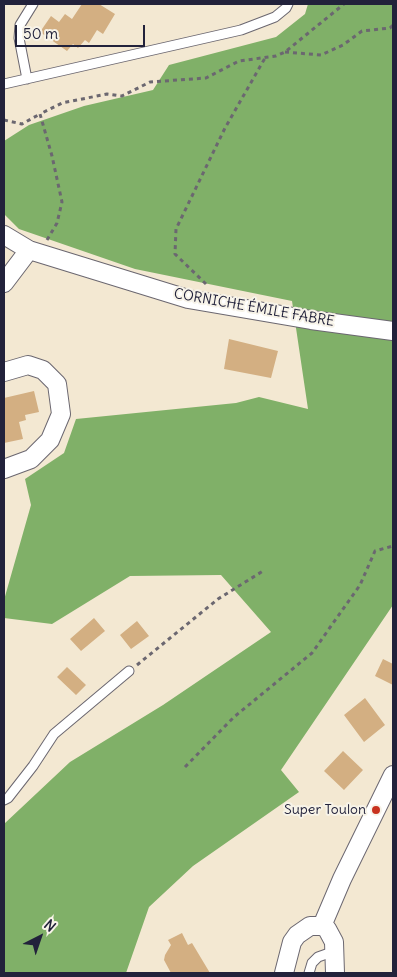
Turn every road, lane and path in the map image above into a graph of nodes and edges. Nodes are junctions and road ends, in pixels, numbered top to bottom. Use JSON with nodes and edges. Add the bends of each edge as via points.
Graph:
{"nodes":[{"id":1,"x":33,"y":4,"type":"edge"},
{"id":2,"x":288,"y":4,"type":"edge"},
{"id":3,"x":344,"y":4,"type":"edge"},
{"id":4,"x":393,"y":25,"type":"edge"},
{"id":5,"x":285,"y":52,"type":"junction"},
{"id":6,"x":266,"y":58,"type":"junction"},
{"id":7,"x":27,"y":79,"type":"junction"},
{"id":8,"x":4,"y":84,"type":"edge"},
{"id":9,"x":40,"y":114,"type":"junction"},
{"id":10,"x":4,"y":120,"type":"edge"},
{"id":11,"x":4,"y":235,"type":"edge"},
{"id":12,"x":29,"y":250,"type":"junction"},
{"id":13,"x":4,"y":283,"type":"edge"},
{"id":14,"x":208,"y":286,"type":"dead end"},
{"id":15,"x":393,"y":331,"type":"edge"},
{"id":16,"x":4,"y":372,"type":"edge"},
{"id":17,"x":4,"y":469,"type":"edge"},
{"id":18,"x":393,"y":546,"type":"edge"},
{"id":19,"x":263,"y":571,"type":"dead end"},
{"id":20,"x":129,"y":671,"type":"joint"},
{"id":21,"x":185,"y":767,"type":"dead end"},
{"id":22,"x":393,"y":775,"type":"edge"},
{"id":23,"x":4,"y":800,"type":"edge"},
{"id":24,"x":322,"y":926,"type":"junction"},
{"id":25,"x":335,"y":951,"type":"junction"},
{"id":26,"x":284,"y":973,"type":"edge"},
{"id":27,"x":309,"y":973,"type":"edge"},
{"id":28,"x":335,"y":973,"type":"edge"}],
"edges":[{"from":1,"to":7,"type":"lane","via":[[20,25],[19,38]]},
{"from":2,"to":7,"type":"lane","via":[[275,17],[241,30]]},
{"from":3,"to":5,"type":"path"},
{"from":4,"to":5,"type":"path","via":[[362,31],[321,55]]},
{"from":5,"to":6,"type":"path"},
{"from":6,"to":9,"type":"path","via":[[239,61],[206,78],[150,82],[122,96],[107,94],[62,103]]},
{"from":6,"to":14,"type":"path","via":[[225,128],[176,229],[175,254]]},
{"from":7,"to":8,"type":"lane"},
{"from":9,"to":10,"type":"path","via":[[22,124]]},
{"from":9,"to":12,"type":"path","via":[[62,202],[57,224],[47,240]]},
{"from":11,"to":12,"type":"street","name":"CORNICHE ÉMILE FABRE"},
{"from":12,"to":13,"type":"street"},
{"from":12,"to":15,"type":"street","name":"CORNICHE ÉMILE FABRE","via":[[188,299]]},
{"from":16,"to":17,"type":"street","via":[[28,364],[43,370],[56,384],[60,414],[50,440],[31,459]]},
{"from":18,"to":21,"type":"path","via":[[375,550],[360,584],[312,652],[234,717]]},
{"from":19,"to":20,"type":"path","via":[[218,599]]},
{"from":20,"to":23,"type":"lane","via":[[54,734],[33,766]]},
{"from":22,"to":24,"type":"street"},
{"from":24,"to":25,"type":"street","via":[[332,936]]},
{"from":24,"to":26,"type":"street","via":[[310,926],[297,935]]},
{"from":25,"to":27,"type":"lane","via":[[318,957]]},
{"from":25,"to":28,"type":"street"}]}
